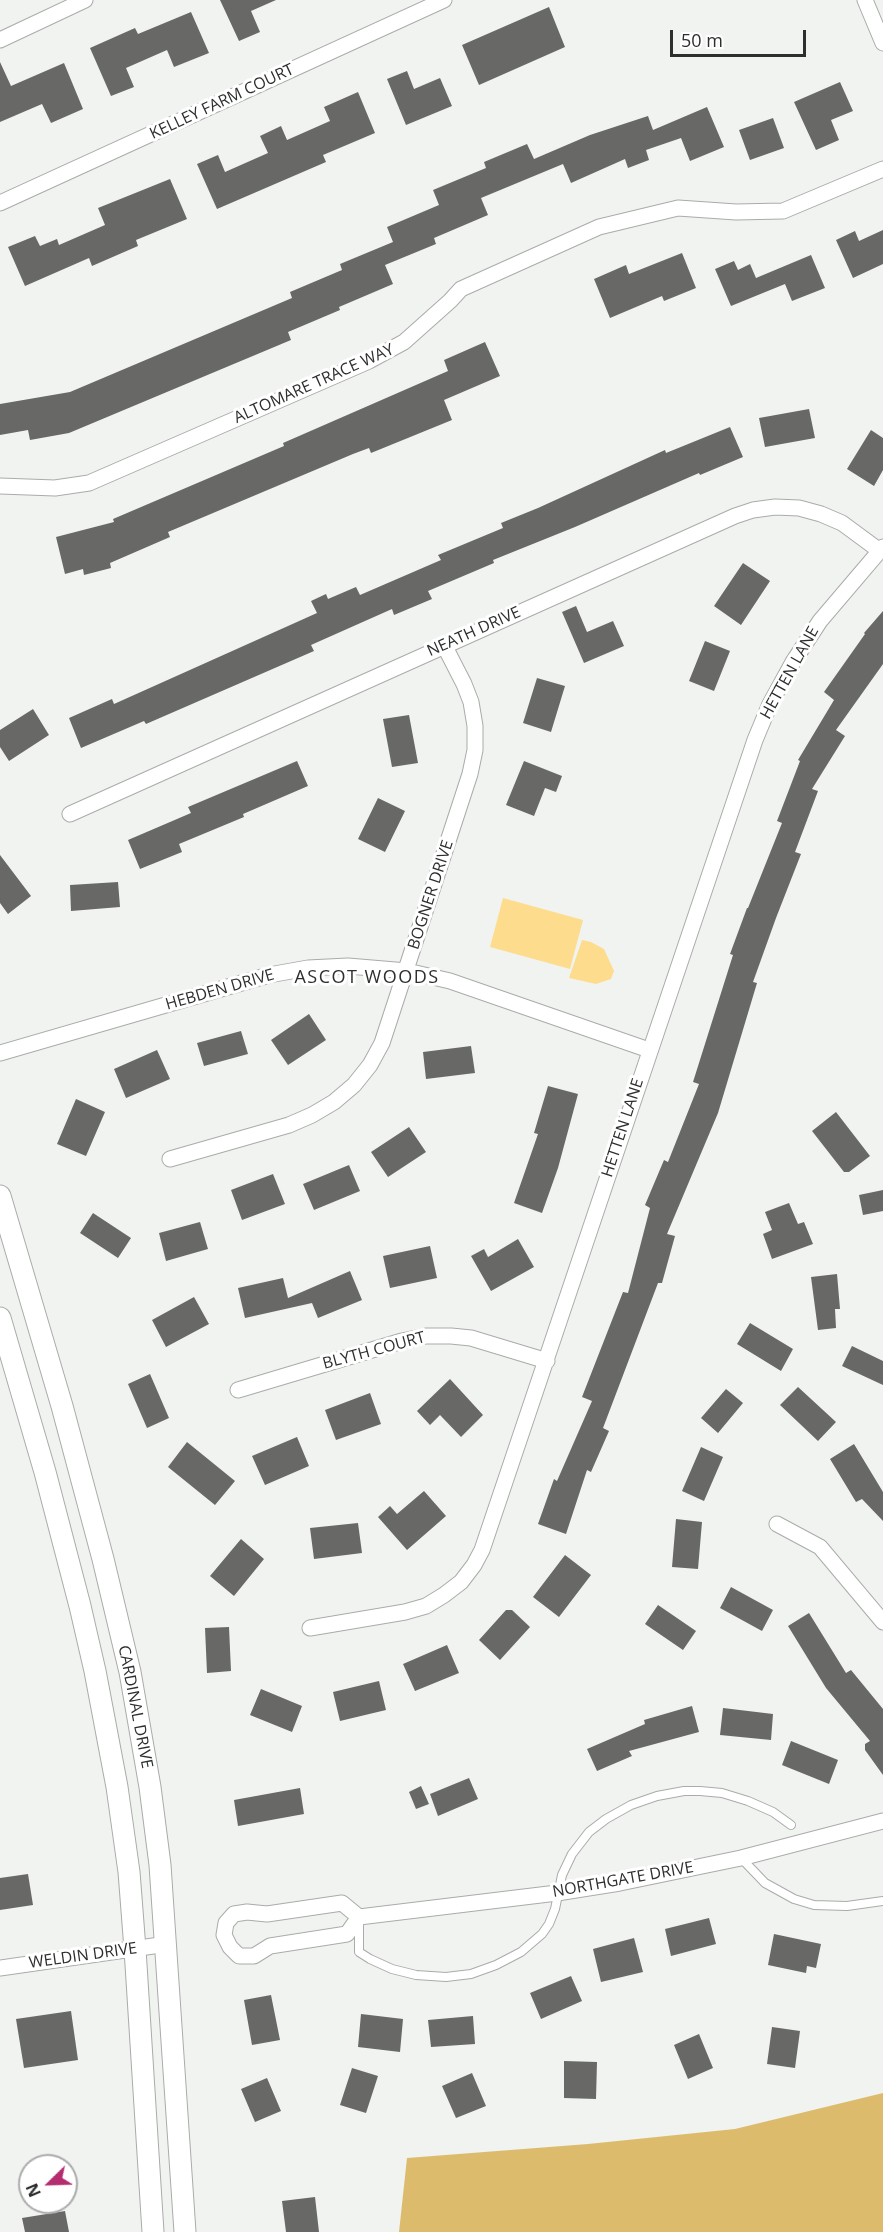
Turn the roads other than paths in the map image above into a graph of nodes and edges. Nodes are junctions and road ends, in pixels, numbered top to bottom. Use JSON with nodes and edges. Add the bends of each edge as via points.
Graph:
{"nodes":[{"id":1,"x":85,"y":0,"type":"edge"},
{"id":2,"x":444,"y":0,"type":"edge"},
{"id":3,"x":865,"y":0,"type":"edge"},
{"id":4,"x":0,"y":40,"type":"edge"},
{"id":5,"x":883,"y":44,"type":"edge"},
{"id":6,"x":883,"y":169,"type":"edge"},
{"id":7,"x":0,"y":203,"type":"edge"},
{"id":8,"x":0,"y":486,"type":"edge"},
{"id":9,"x":881,"y":549,"type":"edge"},
{"id":10,"x":444,"y":645,"type":"junction"},
{"id":11,"x":70,"y":814,"type":"dead end"},
{"id":12,"x":407,"y":971,"type":"junction"},
{"id":13,"x":649,"y":1050,"type":"junction"},
{"id":14,"x":0,"y":1053,"type":"edge"},
{"id":15,"x":170,"y":1159,"type":"dead end"},
{"id":16,"x":0,"y":1196,"type":"edge"},
{"id":17,"x":0,"y":1318,"type":"edge"},
{"id":18,"x":547,"y":1361,"type":"junction"},
{"id":19,"x":238,"y":1390,"type":"dead end"},
{"id":20,"x":777,"y":1524,"type":"dead end"},
{"id":21,"x":883,"y":1622,"type":"edge"},
{"id":22,"x":310,"y":1628,"type":"dead end"},
{"id":23,"x":883,"y":1821,"type":"edge"},
{"id":24,"x":791,"y":1825,"type":"dead end"},
{"id":25,"x":741,"y":1858,"type":"junction"},
{"id":26,"x":557,"y":1893,"type":"junction"},
{"id":27,"x":883,"y":1901,"type":"edge"},
{"id":28,"x":359,"y":1917,"type":"junction"},
{"id":29,"x":167,"y":1944,"type":"junction"},
{"id":30,"x":135,"y":1949,"type":"junction"},
{"id":31,"x":0,"y":1968,"type":"edge"},
{"id":32,"x":153,"y":2232,"type":"edge"},
{"id":33,"x":185,"y":2232,"type":"edge"}],
"edges":[{"from":1,"to":4,"type":"street"},
{"from":2,"to":7,"type":"street","name":"KELLEY FARM COURT"},
{"from":3,"to":5,"type":"street"},
{"from":6,"to":8,"type":"street","name":"ALTOMARE TRACE WAY","via":[[783,211],[678,208],[598,227],[461,289],[404,342],[369,361],[100,479],[55,488]]},
{"from":9,"to":10,"type":"street","name":"NEATH DRIVE","via":[[821,514],[799,508],[753,510]]},
{"from":9,"to":13,"type":"street","name":"HETTEN LANE","via":[[820,621],[770,704]]},
{"from":10,"to":11,"type":"street","name":"NEATH DRIVE"},
{"from":10,"to":12,"type":"street","name":"BOGNER DRIVE","via":[[471,702],[475,750],[471,774]]},
{"from":12,"to":13,"type":"street","name":"HEBDEN DRIVE","via":[[450,981]]},
{"from":12,"to":14,"type":"street","name":"HEBDEN DRIVE","via":[[348,966],[269,975]]},
{"from":12,"to":15,"type":"street","name":"BOGNER DRIVE","via":[[374,1058],[354,1085],[334,1102],[289,1125]]},
{"from":13,"to":18,"type":"street","name":"HETTEN LANE"},
{"from":16,"to":29,"type":"main road","name":"CARDINAL DRIVE","via":[[77,1461],[130,1672],[150,1786]]},
{"from":17,"to":30,"type":"main road","name":"CARDINAL DRIVE","via":[[45,1472],[95,1671],[117,1787]]},
{"from":18,"to":19,"type":"street","name":"BLYTH COURT","via":[[471,1338],[426,1336]]},
{"from":18,"to":22,"type":"street","name":"HETTEN LANE","via":[[482,1550],[461,1582],[435,1601],[405,1612]]},
{"from":20,"to":21,"type":"street","via":[[820,1547]]},
{"from":23,"to":25,"type":"street","name":"NORTHGATE DRIVE"},
{"from":24,"to":26,"type":"lane","via":[[773,1812],[722,1793],[684,1791],[657,1796],[630,1805],[589,1832],[572,1854]]},
{"from":25,"to":26,"type":"street","name":"NORTHGATE DRIVE"},
{"from":25,"to":27,"type":"lane","via":[[765,1883],[794,1899],[814,1905],[847,1906]]},
{"from":26,"to":28,"type":"street","name":"NORTHGATE DRIVE"},
{"from":26,"to":28,"type":"lane","via":[[555,1909],[543,1934],[521,1952],[471,1974],[416,1975],[370,1959],[359,1952]]},
{"from":28,"to":28,"type":"street","via":[[342,1903],[267,1914],[247,1911],[234,1914],[226,1923],[224,1935],[239,1956],[255,1956],[270,1946],[347,1934]]},
{"from":29,"to":30,"type":"street","name":"WELDIN DRIVE"},
{"from":29,"to":33,"type":"main road","name":"CARDINAL DRIVE"},
{"from":30,"to":31,"type":"street","name":"WELDIN DRIVE"},
{"from":30,"to":32,"type":"main road","name":"CARDINAL DRIVE"}]}
